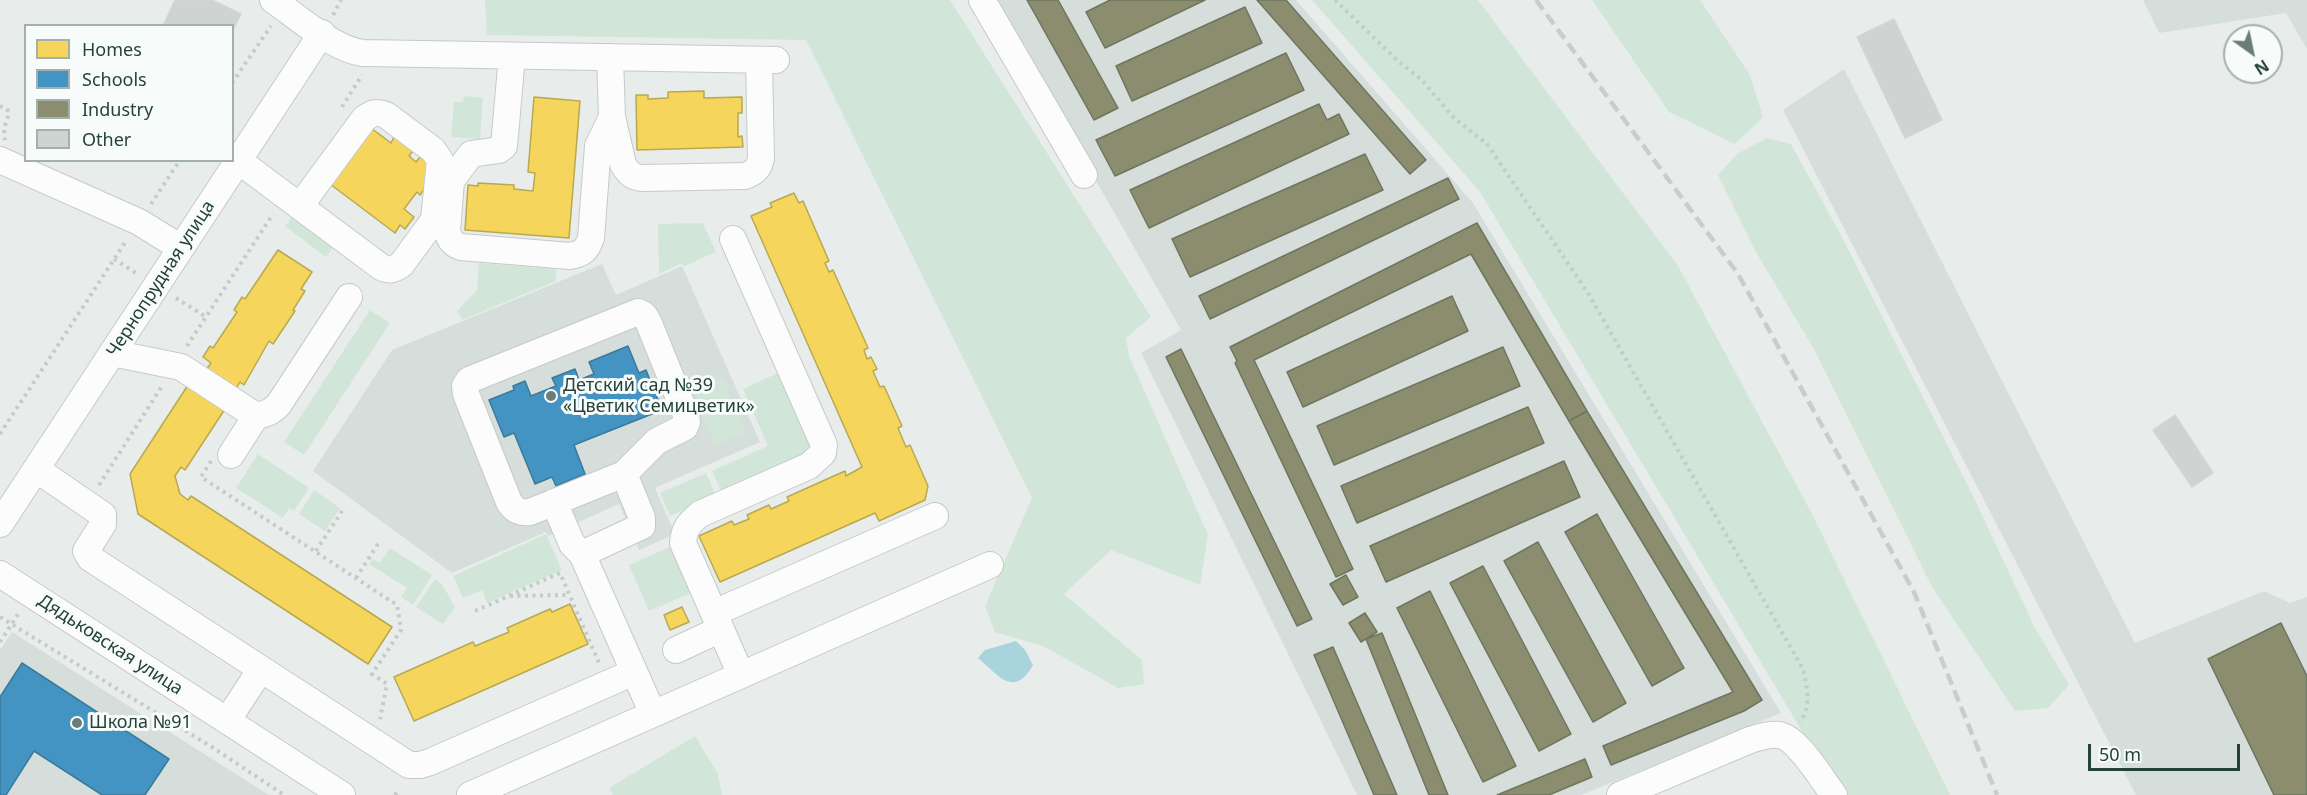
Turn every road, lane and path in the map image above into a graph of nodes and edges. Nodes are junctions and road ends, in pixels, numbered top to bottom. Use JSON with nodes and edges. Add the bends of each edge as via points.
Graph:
{"nodes":[{"id":1,"x":982,"y":0,"type":"edge"},
{"id":2,"x":1335,"y":0,"type":"edge"},
{"id":3,"x":278,"y":3,"type":"edge"},
{"id":4,"x":322,"y":33,"type":"junction"},
{"id":5,"x":376,"y":54,"type":"junction"},
{"id":6,"x":512,"y":56,"type":"junction"},
{"id":7,"x":610,"y":57,"type":"junction"},
{"id":8,"x":234,"y":79,"type":"edge"},
{"id":9,"x":0,"y":106,"type":"edge"},
{"id":10,"x":340,"y":110,"type":"dead end"},
{"id":11,"x":612,"y":117,"type":"junction"},
{"id":12,"x":3,"y":152,"type":"edge"},
{"id":13,"x":239,"y":161,"type":"junction"},
{"id":14,"x":179,"y":162,"type":"edge"},
{"id":15,"x":1084,"y":175,"type":"dead end"},
{"id":16,"x":292,"y":201,"type":"junction"},
{"id":17,"x":147,"y":210,"type":"dead end"},
{"id":18,"x":733,"y":239,"type":"dead end"},
{"id":19,"x":127,"y":240,"type":"dead end"},
{"id":20,"x":181,"y":248,"type":"junction"},
{"id":21,"x":114,"y":259,"type":"junction"},
{"id":22,"x":140,"y":275,"type":"dead end"},
{"id":23,"x":350,"y":297,"type":"dead end"},
{"id":24,"x":176,"y":298,"type":"dead end"},
{"id":25,"x":206,"y":317,"type":"junction"},
{"id":26,"x":112,"y":353,"type":"junction"},
{"id":27,"x":175,"y":366,"type":"junction"},
{"id":28,"x":256,"y":416,"type":"junction"},
{"id":29,"x":0,"y":434,"type":"edge"},
{"id":30,"x":222,"y":456,"type":"joint"},
{"id":31,"x":36,"y":470,"type":"junction"},
{"id":32,"x":624,"y":474,"type":"junction"},
{"id":33,"x":98,"y":486,"type":"dead end"},
{"id":34,"x":554,"y":502,"type":"junction"},
{"id":35,"x":342,"y":511,"type":"dead end"},
{"id":36,"x":935,"y":516,"type":"dead end"},
{"id":37,"x":0,"y":524,"type":"edge"},
{"id":38,"x":378,"y":544,"type":"dead end"},
{"id":39,"x":316,"y":551,"type":"junction"},
{"id":40,"x":582,"y":554,"type":"junction"},
{"id":41,"x":990,"y":565,"type":"dead end"},
{"id":42,"x":0,"y":574,"type":"edge"},
{"id":43,"x":356,"y":578,"type":"junction"},
{"id":44,"x":569,"y":595,"type":"junction"},
{"id":45,"x":508,"y":596,"type":"junction"},
{"id":46,"x":21,"y":610,"type":"dead end"},
{"id":47,"x":474,"y":611,"type":"dead end"},
{"id":48,"x":0,"y":617,"type":"edge"},
{"id":49,"x":718,"y":621,"type":"junction"},
{"id":50,"x":12,"y":624,"type":"junction"},
{"id":51,"x":0,"y":642,"type":"edge"},
{"id":52,"x":590,"y":642,"type":"dead end"},
{"id":53,"x":676,"y":650,"type":"dead end"},
{"id":54,"x":261,"y":669,"type":"junction"},
{"id":55,"x":634,"y":672,"type":"junction"},
{"id":56,"x":741,"y":675,"type":"junction"},
{"id":57,"x":653,"y":714,"type":"junction"},
{"id":58,"x":227,"y":721,"type":"junction"},
{"id":59,"x":1782,"y":736,"type":"junction"},
{"id":60,"x":375,"y":744,"type":"junction"},
{"id":61,"x":284,"y":795,"type":"edge"},
{"id":62,"x":342,"y":795,"type":"edge"},
{"id":63,"x":470,"y":795,"type":"edge"},
{"id":64,"x":1620,"y":795,"type":"edge"},
{"id":65,"x":1834,"y":795,"type":"edge"}],
"edges":[{"from":1,"to":15,"type":"street"},
{"from":2,"to":59,"type":"path","via":[[1422,80],[1454,118],[1487,144],[1588,293],[1803,669],[1808,692],[1806,714]]},
{"from":3,"to":4,"type":"street"},
{"from":3,"to":8,"type":"path"},
{"from":4,"to":5,"type":"street","via":[[351,51]]},
{"from":4,"to":13,"type":"street","name":"Чернопрудная улица"},
{"from":5,"to":6,"type":"street"},
{"from":5,"to":10,"type":"path"},
{"from":6,"to":7,"type":"street"},
{"from":6,"to":11,"type":"street","via":[[504,146],[471,154],[451,181],[447,231],[454,245],[570,256],[588,247],[598,146]]},
{"from":7,"to":11,"type":"street"},
{"from":7,"to":11,"type":"street","via":[[768,60],[760,166],[745,176],[634,177],[623,164]]},
{"from":9,"to":12,"type":"path","via":[[9,113]]},
{"from":12,"to":20,"type":"street"},
{"from":13,"to":16,"type":"street"},
{"from":13,"to":20,"type":"street","name":"Чернопрудная улица"},
{"from":14,"to":17,"type":"path"},
{"from":16,"to":16,"type":"street","via":[[381,267],[394,270],[434,220],[440,160],[433,150],[386,115],[371,114]]},
{"from":16,"to":25,"type":"path"},
{"from":18,"to":49,"type":"street","via":[[824,445],[823,453],[809,466],[689,522],[683,543]]},
{"from":19,"to":21,"type":"path"},
{"from":20,"to":26,"type":"street","name":"Чернопрудная улица"},
{"from":21,"to":22,"type":"path"},
{"from":21,"to":29,"type":"path"},
{"from":23,"to":28,"type":"street","via":[[279,405],[270,413]]},
{"from":24,"to":25,"type":"path"},
{"from":25,"to":27,"type":"path"},
{"from":26,"to":27,"type":"street"},
{"from":26,"to":31,"type":"street","name":"Чернопрудная улица"},
{"from":27,"to":28,"type":"street"},
{"from":27,"to":33,"type":"path"},
{"from":28,"to":30,"type":"street"},
{"from":30,"to":39,"type":"path","via":[[201,477]]},
{"from":31,"to":37,"type":"street","name":"Чернопрудная улица"},
{"from":31,"to":54,"type":"street","via":[[103,515],[103,524],[87,551],[90,558]]},
{"from":32,"to":34,"type":"street"},
{"from":32,"to":34,"type":"street","via":[[657,441],[685,427],[687,422],[648,321],[638,312],[477,375],[465,386],[514,509],[530,512]]},
{"from":32,"to":40,"type":"street","via":[[642,526]]},
{"from":34,"to":40,"type":"street","via":[[572,544]]},
{"from":35,"to":39,"type":"path"},
{"from":36,"to":49,"type":"street"},
{"from":38,"to":43,"type":"path"},
{"from":39,"to":43,"type":"path"},
{"from":40,"to":55,"type":"street"},
{"from":41,"to":56,"type":"street"},
{"from":42,"to":58,"type":"street","name":"Дядьковская улица"},
{"from":43,"to":60,"type":"path","via":[[397,604],[401,630],[372,674],[387,684]]},
{"from":44,"to":45,"type":"path"},
{"from":44,"to":45,"type":"path","via":[[560,573]]},
{"from":44,"to":52,"type":"path"},
{"from":45,"to":47,"type":"path"},
{"from":46,"to":50,"type":"path"},
{"from":48,"to":50,"type":"path"},
{"from":49,"to":53,"type":"street"},
{"from":49,"to":56,"type":"street"},
{"from":50,"to":51,"type":"path"},
{"from":50,"to":61,"type":"path"},
{"from":54,"to":58,"type":"street"},
{"from":54,"to":60,"type":"street"},
{"from":55,"to":57,"type":"street"},
{"from":55,"to":60,"type":"street","via":[[420,765],[409,765]]},
{"from":56,"to":57,"type":"street"},
{"from":57,"to":63,"type":"street"},
{"from":58,"to":62,"type":"street","name":"Дядьковская улица"},
{"from":59,"to":64,"type":"street","via":[[1750,740]]},
{"from":59,"to":65,"type":"street","via":[[1795,744]]}]}
